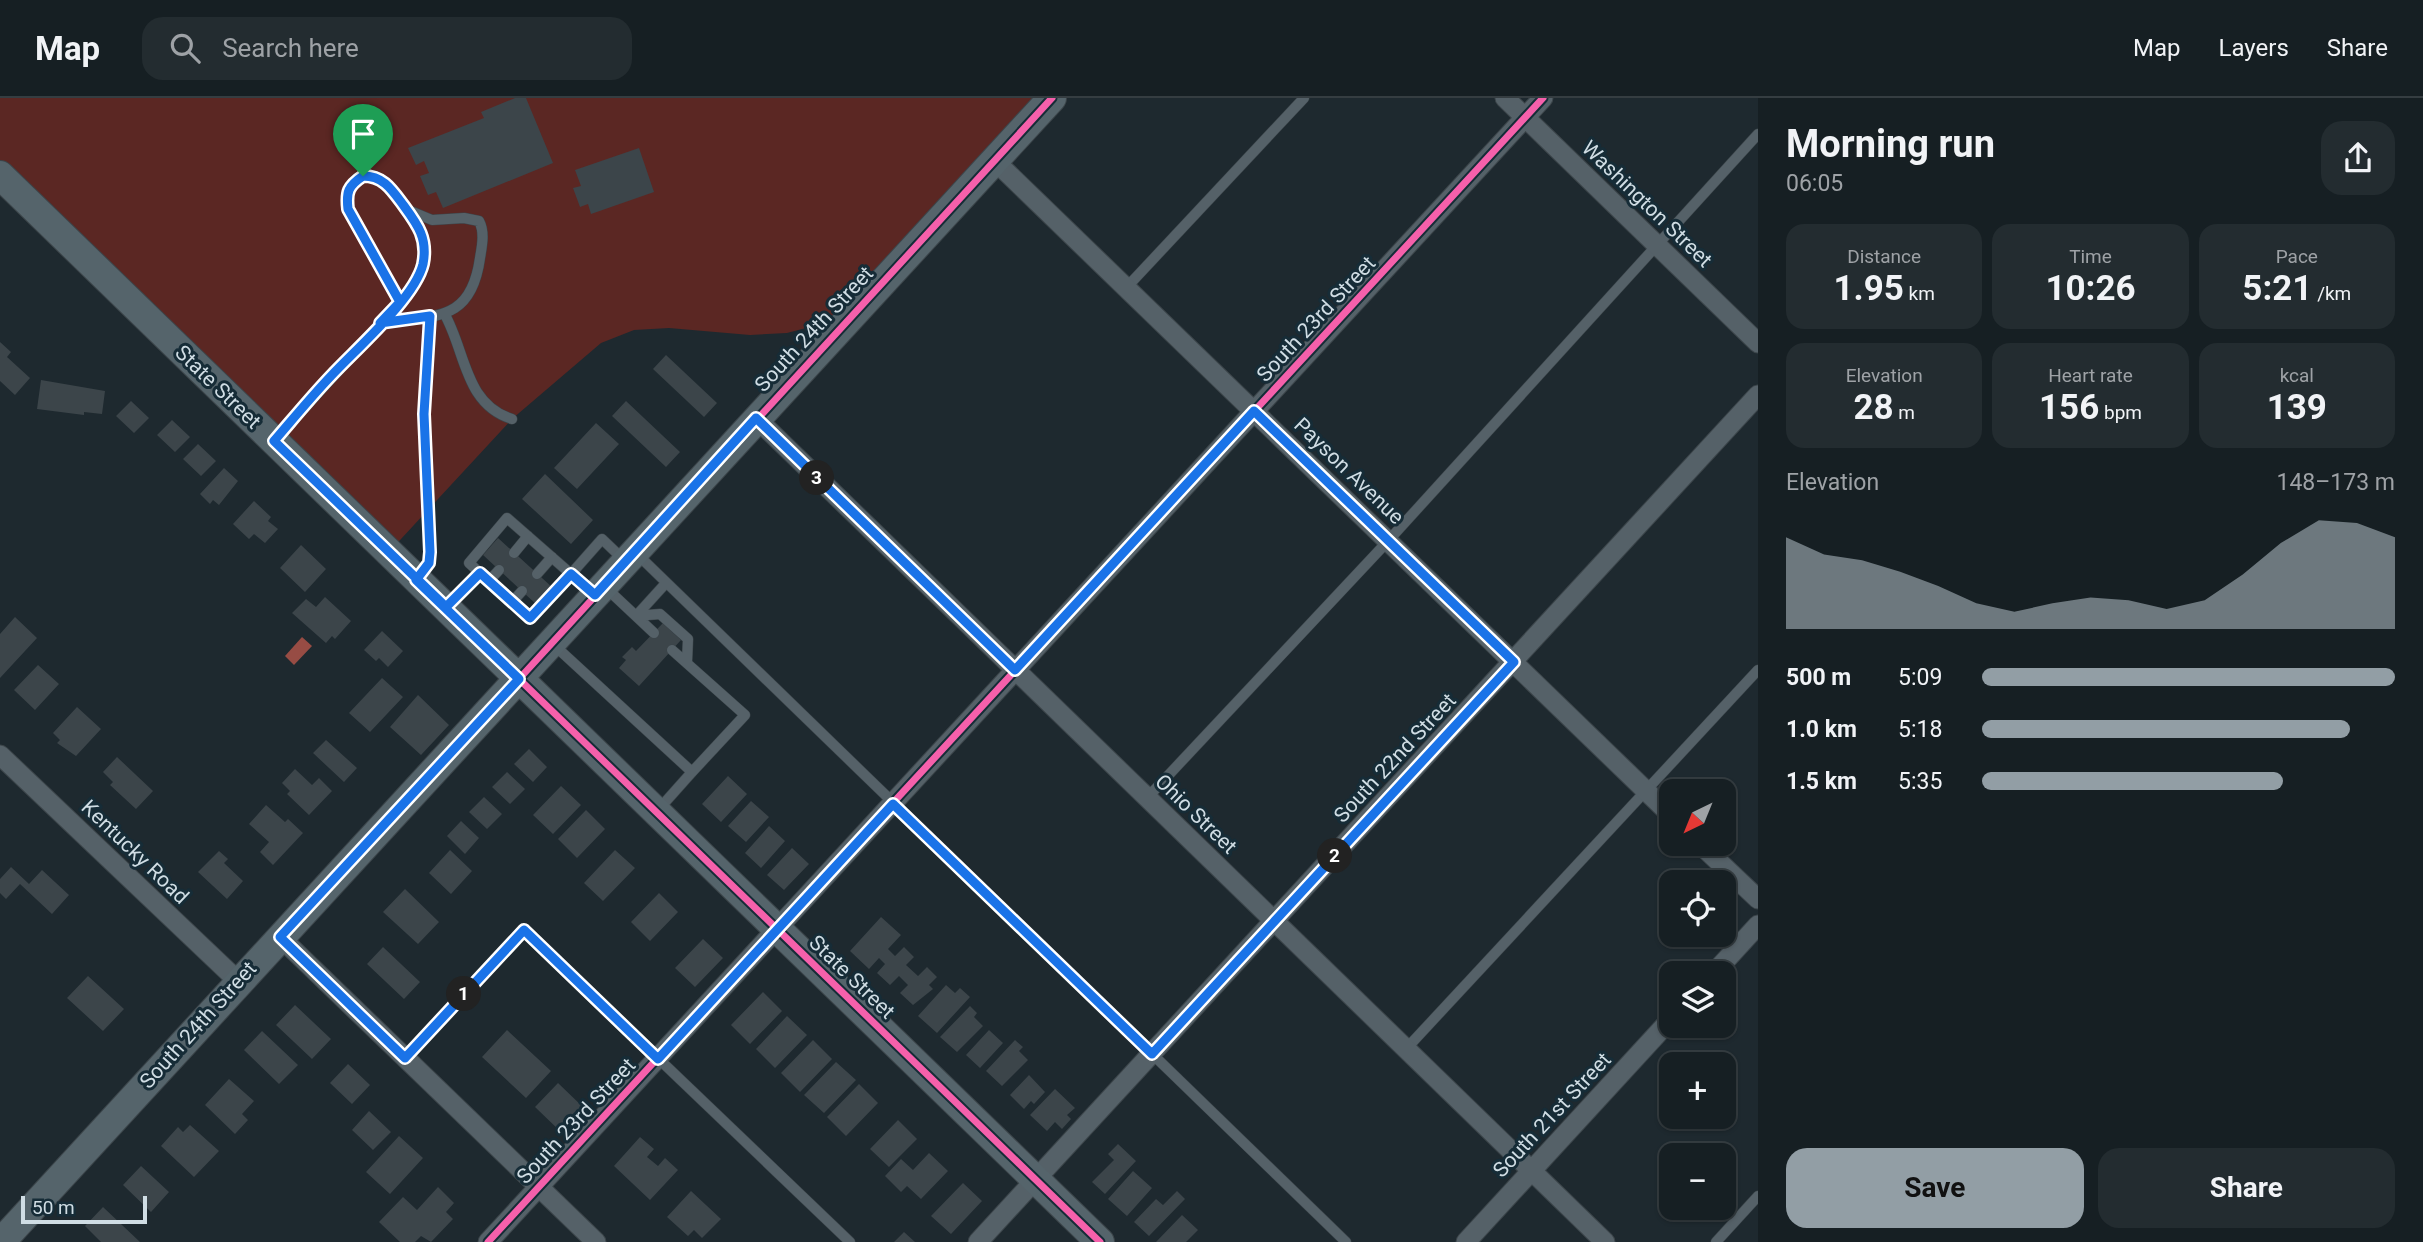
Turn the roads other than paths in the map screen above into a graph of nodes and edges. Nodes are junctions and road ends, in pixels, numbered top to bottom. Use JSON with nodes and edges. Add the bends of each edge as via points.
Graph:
{"nodes":[{"id":1,"x":1052,"y":98,"type":"edge"},
{"id":2,"x":1304,"y":98,"type":"edge"},
{"id":3,"x":1505,"y":98,"type":"edge"},
{"id":4,"x":1543,"y":98,"type":"edge"},
{"id":5,"x":1525,"y":118,"type":"junction"},
{"id":6,"x":1758,"y":134,"type":"edge"},
{"id":7,"x":994,"y":159,"type":"junction"},
{"id":8,"x":0,"y":175,"type":"edge"},
{"id":9,"x":405,"y":209,"type":"junction"},
{"id":10,"x":1657,"y":245,"type":"junction"},
{"id":11,"x":1126,"y":288,"type":"junction"},
{"id":12,"x":400,"y":302,"type":"junction"},
{"id":13,"x":444,"y":313,"type":"junction"},
{"id":14,"x":430,"y":316,"type":"junction"},
{"id":15,"x":380,"y":323,"type":"junction"},
{"id":16,"x":1758,"y":343,"type":"edge"},
{"id":17,"x":1758,"y":396,"type":"edge"},
{"id":18,"x":1254,"y":411,"type":"junction"},
{"id":19,"x":756,"y":418,"type":"junction"},
{"id":20,"x":512,"y":419,"type":"dead end"},
{"id":21,"x":274,"y":441,"type":"junction"},
{"id":22,"x":528,"y":536,"type":"junction"},
{"id":23,"x":1388,"y":541,"type":"junction"},
{"id":24,"x":514,"y":553,"type":"dead end"},
{"id":25,"x":552,"y":557,"type":"junction"},
{"id":26,"x":630,"y":557,"type":"junction"},
{"id":27,"x":499,"y":570,"type":"dead end"},
{"id":28,"x":480,"y":573,"type":"junction"},
{"id":29,"x":537,"y":573,"type":"dead end"},
{"id":30,"x":571,"y":574,"type":"junction"},
{"id":31,"x":416,"y":580,"type":"junction"},
{"id":32,"x":489,"y":581,"type":"junction"},
{"id":33,"x":666,"y":583,"type":"junction"},
{"id":34,"x":522,"y":591,"type":"dead end"},
{"id":35,"x":599,"y":591,"type":"junction"},
{"id":36,"x":512,"y":602,"type":"junction"},
{"id":37,"x":446,"y":607,"type":"junction"},
{"id":38,"x":636,"y":616,"type":"junction"},
{"id":39,"x":654,"y":633,"type":"dead end"},
{"id":40,"x":552,"y":643,"type":"junction"},
{"id":41,"x":672,"y":649,"type":"dead end"},
{"id":42,"x":687,"y":662,"type":"junction"},
{"id":43,"x":1514,"y":662,"type":"junction"},
{"id":44,"x":1015,"y":670,"type":"junction"},
{"id":45,"x":1758,"y":670,"type":"edge"},
{"id":46,"x":519,"y":679,"type":"junction"},
{"id":47,"x":0,"y":755,"type":"edge"},
{"id":48,"x":692,"y":772,"type":"junction"},
{"id":49,"x":1647,"y":792,"type":"junction"},
{"id":50,"x":1147,"y":798,"type":"junction"},
{"id":51,"x":893,"y":804,"type":"junction"},
{"id":52,"x":1659,"y":804,"type":"edge"},
{"id":53,"x":657,"y":812,"type":"junction"},
{"id":54,"x":1712,"y":856,"type":"edge"},
{"id":55,"x":1758,"y":900,"type":"edge"},
{"id":56,"x":1275,"y":922,"type":"junction"},
{"id":57,"x":1758,"y":925,"type":"edge"},
{"id":58,"x":778,"y":930,"type":"junction"},
{"id":59,"x":280,"y":937,"type":"junction"},
{"id":60,"x":1725,"y":961,"type":"edge"},
{"id":61,"x":238,"y":981,"type":"junction"},
{"id":62,"x":1659,"y":1032,"type":"edge"},
{"id":63,"x":1406,"y":1049,"type":"junction"},
{"id":64,"x":1152,"y":1054,"type":"junction"},
{"id":65,"x":405,"y":1058,"type":"junction"},
{"id":66,"x":658,"y":1059,"type":"junction"},
{"id":67,"x":1532,"y":1171,"type":"junction"},
{"id":68,"x":1035,"y":1180,"type":"junction"},
{"id":69,"x":539,"y":1187,"type":"junction"},
{"id":70,"x":1758,"y":1196,"type":"edge"},
{"id":71,"x":1,"y":1242,"type":"edge"},
{"id":72,"x":488,"y":1242,"type":"edge"},
{"id":73,"x":596,"y":1242,"type":"edge"},
{"id":74,"x":850,"y":1242,"type":"edge"},
{"id":75,"x":978,"y":1242,"type":"edge"},
{"id":76,"x":1100,"y":1242,"type":"edge"},
{"id":77,"x":1346,"y":1242,"type":"edge"},
{"id":78,"x":1466,"y":1242,"type":"edge"},
{"id":79,"x":1605,"y":1242,"type":"edge"},
{"id":80,"x":1716,"y":1242,"type":"edge"}],
"edges":[{"from":1,"to":7,"type":"street","name":"South 24th Street"},
{"from":2,"to":11,"type":"lane"},
{"from":3,"to":5,"type":"street","name":"Washington Street"},
{"from":4,"to":5,"type":"street","name":"South 23rd Street"},
{"from":5,"to":10,"type":"street","name":"Washington Street"},
{"from":5,"to":18,"type":"street","name":"South 23rd Street"},
{"from":6,"to":10,"type":"lane"},
{"from":7,"to":11,"type":"street","name":"Payson Avenue"},
{"from":7,"to":19,"type":"street","name":"South 24th Street"},
{"from":8,"to":21,"type":"street","name":"State Street"},
{"from":9,"to":12,"type":"lane","via":[[422,231],[424,254],[416,283]]},
{"from":9,"to":12,"type":"lane","via":[[375,176],[363,176],[351,184],[346,195],[352,220]]},
{"from":9,"to":13,"type":"lane","via":[[432,220],[474,218],[481,225],[474,289],[459,307]]},
{"from":10,"to":16,"type":"street","name":"Washington Street"},
{"from":10,"to":23,"type":"lane"},
{"from":11,"to":18,"type":"street","name":"Payson Avenue"},
{"from":12,"to":15,"type":"lane"},
{"from":13,"to":14,"type":"lane"},
{"from":13,"to":20,"type":"lane","via":[[455,331],[475,391],[497,415]]},
{"from":14,"to":15,"type":"lane"},
{"from":14,"to":31,"type":"lane","via":[[424,427],[430,552],[429,563]]},
{"from":15,"to":21,"type":"lane"},
{"from":17,"to":43,"type":"street","name":"South 22nd Street"},
{"from":18,"to":23,"type":"street","name":"Payson Avenue"},
{"from":18,"to":44,"type":"street","name":"South 23rd Street"},
{"from":19,"to":26,"type":"street","name":"South 24th Street"},
{"from":19,"to":44,"type":"street","name":"Ohio Street"},
{"from":21,"to":31,"type":"street","name":"State Street"},
{"from":22,"to":24,"type":"lane"},
{"from":22,"to":25,"type":"lane"},
{"from":22,"to":28,"type":"lane","via":[[507,518],[469,563]]},
{"from":23,"to":43,"type":"street","name":"Payson Avenue"},
{"from":23,"to":50,"type":"lane"},
{"from":25,"to":29,"type":"lane"},
{"from":25,"to":30,"type":"lane"},
{"from":26,"to":30,"type":"lane","via":[[602,539]]},
{"from":26,"to":33,"type":"lane"},
{"from":26,"to":35,"type":"street","name":"South 24th Street"},
{"from":27,"to":32,"type":"lane"},
{"from":28,"to":32,"type":"lane"},
{"from":28,"to":37,"type":"lane"},
{"from":30,"to":35,"type":"lane"},
{"from":30,"to":36,"type":"lane","via":[[530,618]]},
{"from":31,"to":37,"type":"street","name":"State Street"},
{"from":32,"to":36,"type":"lane"},
{"from":33,"to":38,"type":"lane"},
{"from":33,"to":51,"type":"lane"},
{"from":34,"to":36,"type":"lane"},
{"from":35,"to":38,"type":"lane"},
{"from":35,"to":40,"type":"street","name":"South 24th Street"},
{"from":37,"to":46,"type":"street","name":"State Street"},
{"from":38,"to":39,"type":"lane"},
{"from":38,"to":42,"type":"lane","via":[[660,614],[688,639]]},
{"from":40,"to":46,"type":"street","name":"South 24th Street"},
{"from":40,"to":48,"type":"lane"},
{"from":41,"to":42,"type":"lane"},
{"from":42,"to":48,"type":"lane","via":[[745,715]]},
{"from":43,"to":49,"type":"street","name":"Payson Avenue"},
{"from":43,"to":56,"type":"street","name":"South 22nd Street"},
{"from":44,"to":50,"type":"street","name":"Ohio Street"},
{"from":44,"to":51,"type":"street","name":"South 23rd Street"},
{"from":45,"to":49,"type":"lane"},
{"from":46,"to":53,"type":"street","name":"State Street"},
{"from":46,"to":59,"type":"street","name":"South 24th Street"},
{"from":47,"to":61,"type":"street","name":"Kentucky Road"},
{"from":48,"to":53,"type":"lane"},
{"from":49,"to":52,"type":"street","name":"Payson Avenue"},
{"from":49,"to":63,"type":"lane"},
{"from":50,"to":56,"type":"street","name":"Ohio Street"},
{"from":51,"to":58,"type":"street","name":"South 23rd Street"},
{"from":51,"to":64,"type":"lane"},
{"from":53,"to":58,"type":"street","name":"State Street"},
{"from":54,"to":55,"type":"street"},
{"from":56,"to":63,"type":"street","name":"Ohio Street"},
{"from":56,"to":64,"type":"street","name":"South 22nd Street"},
{"from":57,"to":60,"type":"street"},
{"from":58,"to":66,"type":"street","name":"South 23rd Street"},
{"from":58,"to":68,"type":"street","name":"State Street"},
{"from":59,"to":61,"type":"street","name":"South 24th Street"},
{"from":59,"to":65,"type":"street"},
{"from":61,"to":71,"type":"street","name":"South 24th Street"},
{"from":62,"to":67,"type":"street","name":"South 21st Street"},
{"from":63,"to":67,"type":"street","name":"Ohio Street"},
{"from":64,"to":68,"type":"street","name":"South 22nd Street"},
{"from":64,"to":77,"type":"lane"},
{"from":65,"to":66,"type":"lane","via":[[524,930]]},
{"from":65,"to":69,"type":"street"},
{"from":66,"to":69,"type":"street","name":"South 23rd Street"},
{"from":66,"to":74,"type":"lane"},
{"from":67,"to":78,"type":"street","name":"South 21st Street"},
{"from":67,"to":79,"type":"street","name":"Ohio Street"},
{"from":68,"to":75,"type":"street","name":"South 22nd Street"},
{"from":68,"to":76,"type":"street","name":"State Street"},
{"from":69,"to":72,"type":"street","name":"South 23rd Street"},
{"from":69,"to":73,"type":"street"},
{"from":70,"to":80,"type":"lane"}]}
